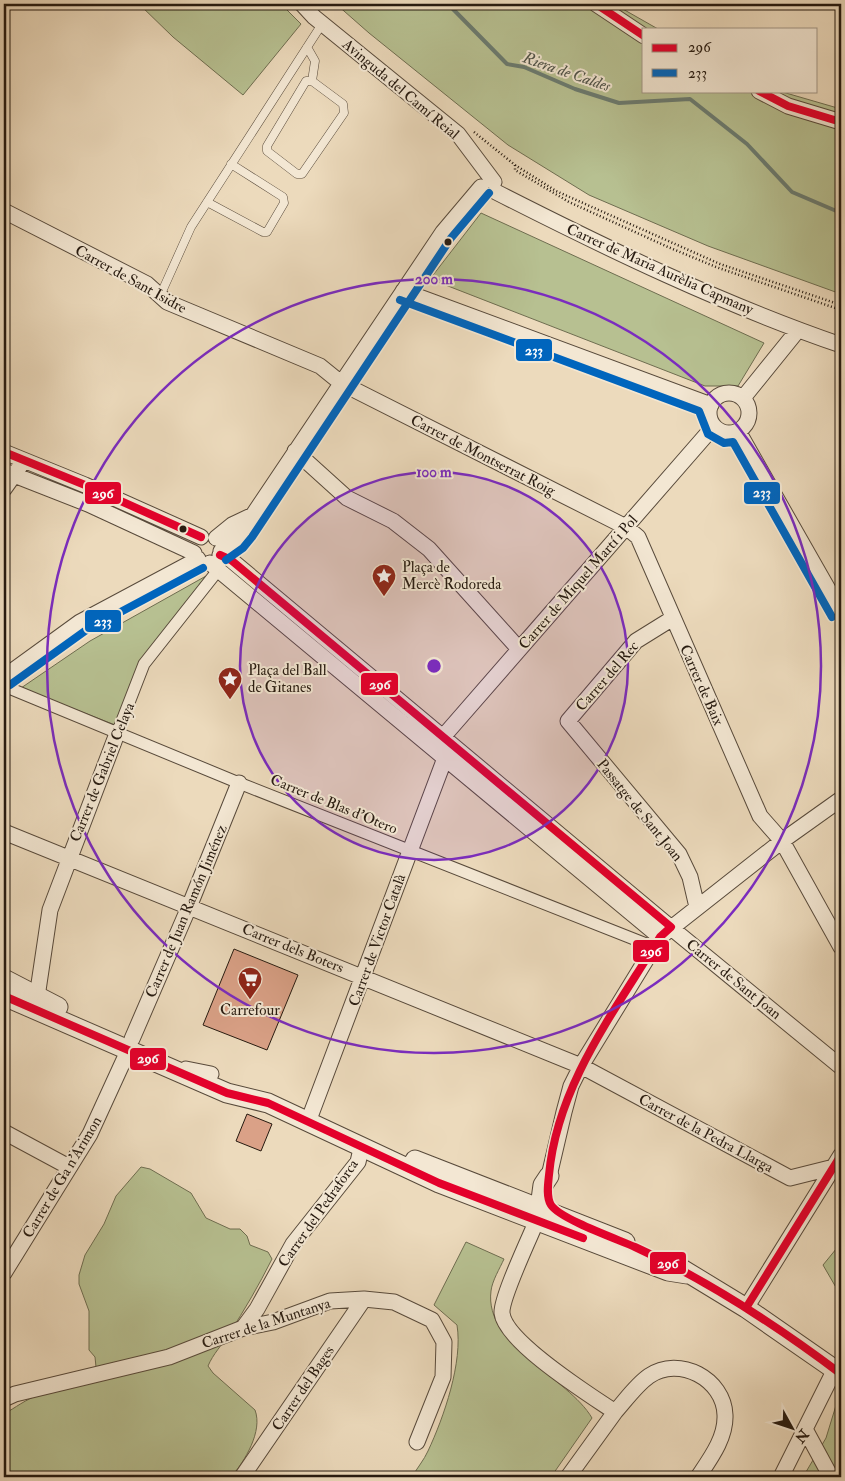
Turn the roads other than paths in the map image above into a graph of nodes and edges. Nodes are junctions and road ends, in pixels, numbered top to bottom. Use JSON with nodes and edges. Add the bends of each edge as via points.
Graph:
{"nodes":[{"id":1,"x":302,"y":4,"type":"edge"},
{"id":2,"x":596,"y":4,"type":"edge"},
{"id":3,"x":322,"y":24,"type":"junction"},
{"id":4,"x":642,"y":35,"type":"edge"},
{"id":5,"x":307,"y":47,"type":"junction"},
{"id":6,"x":312,"y":81,"type":"junction"},
{"id":7,"x":761,"y":92,"type":"edge"},
{"id":8,"x":841,"y":122,"type":"edge"},
{"id":9,"x":231,"y":164,"type":"junction"},
{"id":10,"x":490,"y":187,"type":"junction"},
{"id":11,"x":207,"y":202,"type":"junction"},
{"id":12,"x":4,"y":210,"type":"edge"},
{"id":13,"x":403,"y":291,"type":"junction"},
{"id":14,"x":160,"y":296,"type":"junction"},
{"id":15,"x":798,"y":330,"type":"junction"},
{"id":16,"x":841,"y":345,"type":"edge"},
{"id":17,"x":341,"y":383,"type":"junction"},
{"id":18,"x":743,"y":398,"type":"junction"},
{"id":19,"x":711,"y":405,"type":"junction"},
{"id":20,"x":714,"y":426,"type":"junction"},
{"id":21,"x":738,"y":431,"type":"junction"},
{"id":22,"x":295,"y":451,"type":"junction"},
{"id":23,"x":4,"y":452,"type":"edge"},
{"id":24,"x":24,"y":460,"type":"junction"},
{"id":25,"x":9,"y":473,"type":"edge"},
{"id":26,"x":4,"y":489,"type":"edge"},
{"id":27,"x":626,"y":527,"type":"junction"},
{"id":28,"x":210,"y":553,"type":"junction"},
{"id":29,"x":841,"y":612,"type":"edge"},
{"id":30,"x":673,"y":618,"type":"junction"},
{"id":31,"x":519,"y":649,"type":"junction"},
{"id":32,"x":4,"y":677,"type":"edge"},
{"id":33,"x":4,"y":686,"type":"edge"},
{"id":34,"x":568,"y":721,"type":"joint"},
{"id":35,"x":118,"y":731,"type":"junction"},
{"id":36,"x":442,"y":738,"type":"junction"},
{"id":37,"x":445,"y":758,"type":"junction"},
{"id":38,"x":239,"y":783,"type":"junction"},
{"id":39,"x":841,"y":799,"type":"edge"},
{"id":40,"x":4,"y":832,"type":"edge"},
{"id":41,"x":782,"y":842,"type":"junction"},
{"id":42,"x":410,"y":851,"type":"junction"},
{"id":43,"x":68,"y":858,"type":"junction"},
{"id":44,"x":190,"y":907,"type":"junction"},
{"id":45,"x":697,"y":907,"type":"junction"},
{"id":46,"x":662,"y":937,"type":"junction"},
{"id":47,"x":841,"y":947,"type":"edge"},
{"id":48,"x":364,"y":977,"type":"junction"},
{"id":49,"x":4,"y":979,"type":"edge"},
{"id":50,"x":4,"y":996,"type":"edge"},
{"id":51,"x":37,"y":997,"type":"junction"},
{"id":52,"x":130,"y":1045,"type":"junction"},
{"id":53,"x":581,"y":1066,"type":"junction"},
{"id":54,"x":841,"y":1067,"type":"edge"},
{"id":55,"x":268,"y":1104,"type":"junction"},
{"id":56,"x":308,"y":1122,"type":"junction"},
{"id":57,"x":4,"y":1132,"type":"edge"},
{"id":58,"x":336,"y":1134,"type":"junction"},
{"id":59,"x":361,"y":1149,"type":"junction"},
{"id":60,"x":838,"y":1161,"type":"edge"},
{"id":61,"x":69,"y":1167,"type":"junction"},
{"id":62,"x":438,"y":1168,"type":"junction"},
{"id":63,"x":546,"y":1181,"type":"junction"},
{"id":64,"x":486,"y":1187,"type":"junction"},
{"id":65,"x":538,"y":1214,"type":"junction"},
{"id":66,"x":563,"y":1216,"type":"junction"},
{"id":67,"x":9,"y":1255,"type":"edge"},
{"id":68,"x":4,"y":1273,"type":"edge"},
{"id":69,"x":687,"y":1274,"type":"junction"},
{"id":70,"x":364,"y":1299,"type":"junction"},
{"id":71,"x":746,"y":1308,"type":"junction"},
{"id":72,"x":243,"y":1328,"type":"junction"},
{"id":73,"x":838,"y":1371,"type":"edge"},
{"id":74,"x":4,"y":1400,"type":"edge"},
{"id":75,"x":615,"y":1412,"type":"junction"},
{"id":76,"x":805,"y":1429,"type":"junction"},
{"id":77,"x":417,"y":1442,"type":"dead end"},
{"id":78,"x":249,"y":1475,"type":"edge"},
{"id":79,"x":568,"y":1477,"type":"edge"},
{"id":80,"x":698,"y":1477,"type":"edge"},
{"id":81,"x":781,"y":1477,"type":"edge"},
{"id":82,"x":831,"y":1477,"type":"edge"}],
"edges":[{"from":1,"to":3,"type":"street","name":"Avinguda del Camí Reial"},
{"from":2,"to":4,"type":"street"},
{"from":3,"to":5,"type":"lane"},
{"from":3,"to":10,"type":"street","name":"Avinguda del Camí Reial","via":[[458,134]]},
{"from":5,"to":6,"type":"lane","via":[[315,61]]},
{"from":5,"to":9,"type":"lane"},
{"from":6,"to":6,"type":"lane","via":[[343,104],[344,113],[302,174],[297,174],[267,151],[267,146],[306,81]]},
{"from":7,"to":8,"type":"street","via":[[788,106]]},
{"from":9,"to":11,"type":"lane"},
{"from":9,"to":11,"type":"lane","via":[[283,197],[284,203],[267,232]]},
{"from":10,"to":13,"type":"street","via":[[443,232]]},
{"from":10,"to":15,"type":"street","name":"Carrer de Maria Aurèlia Capmany","via":[[616,253]]},
{"from":11,"to":14,"type":"lane","via":[[191,227]]},
{"from":12,"to":14,"type":"street","name":"Carrer de Sant Isidre","via":[[146,284]]},
{"from":13,"to":17,"type":"street"},
{"from":13,"to":19,"type":"street"},
{"from":14,"to":17,"type":"street","name":"Carrer de Sant Isidre","via":[[167,302],[320,366]]},
{"from":15,"to":16,"type":"street","name":"Carrer de Maria Aurèlia Capmany"},
{"from":15,"to":18,"type":"street"},
{"from":17,"to":22,"type":"street"},
{"from":17,"to":27,"type":"street","name":"Carrer de Montserrat Roig"},
{"from":18,"to":19,"type":"street","via":[[736,394],[722,394]]},
{"from":18,"to":21,"type":"street","via":[[750,414],[745,426]]},
{"from":19,"to":20,"type":"street","via":[[709,412]]},
{"from":20,"to":21,"type":"street","via":[[727,433]]},
{"from":20,"to":27,"type":"street","name":"Carrer de Miquel Martí i Pol"},
{"from":21,"to":29,"type":"street"},
{"from":22,"to":28,"type":"street","via":[[252,515],[232,525]]},
{"from":22,"to":31,"type":"street","via":[[347,498],[393,521],[429,549]]},
{"from":23,"to":24,"type":"street","name":"Carrer de Sant Joan"},
{"from":24,"to":25,"type":"street"},
{"from":24,"to":28,"type":"street","name":"Carrer de Sant Joan"},
{"from":25,"to":26,"type":"street"},
{"from":25,"to":28,"type":"street","name":"Carrer de Sant Joan"},
{"from":27,"to":30,"type":"street","name":"Carrer de Baix","via":[[638,537]]},
{"from":27,"to":31,"type":"street","name":"Carrer de Miquel Martí i Pol"},
{"from":28,"to":32,"type":"street","via":[[80,622]]},
{"from":28,"to":35,"type":"street","name":"Carrer de Gabriel Celaya","via":[[144,664]]},
{"from":28,"to":36,"type":"street","name":"Carrer de Sant Joan","via":[[231,560]]},
{"from":28,"to":37,"type":"street","name":"Carrer de Sant Joan"},
{"from":30,"to":34,"type":"street","name":"Carrer del Rec","via":[[636,641]]},
{"from":30,"to":41,"type":"street","name":"Carrer de Baix","via":[[760,816]]},
{"from":31,"to":36,"type":"street","name":"Carrer de Miquel Martí i Pol"},
{"from":33,"to":35,"type":"street","name":"Carrer de Blas d'Otero"},
{"from":34,"to":45,"type":"street","name":"Passatge de Sant Joan","via":[[679,854],[690,877]]},
{"from":35,"to":38,"type":"street","name":"Carrer de Blas d'Otero"},
{"from":35,"to":43,"type":"street","name":"Carrer de Gabriel Celaya"},
{"from":36,"to":37,"type":"street"},
{"from":36,"to":46,"type":"street","name":"Carrer de Sant Joan"},
{"from":37,"to":42,"type":"street","name":"Carrer de Victor Català"},
{"from":37,"to":46,"type":"street","name":"Carrer de Sant Joan"},
{"from":38,"to":42,"type":"street","name":"Carrer de Blas d'Otero"},
{"from":38,"to":44,"type":"street","name":"Carrer de Juan Ramón Jiménez"},
{"from":39,"to":41,"type":"street"},
{"from":40,"to":43,"type":"street","name":"Carrer dels Boters"},
{"from":41,"to":45,"type":"street"},
{"from":41,"to":47,"type":"street","name":"Carrer de Baix"},
{"from":42,"to":46,"type":"street","name":"Carrer de Blas d'Otero"},
{"from":42,"to":48,"type":"street","name":"Carrer de Victor Català"},
{"from":43,"to":44,"type":"street","name":"Carrer dels Boters"},
{"from":43,"to":51,"type":"street","name":"Carrer de Gabriel Celaya","via":[[50,910]]},
{"from":44,"to":48,"type":"street","name":"Carrer dels Boters"},
{"from":44,"to":52,"type":"street","name":"Carrer de Juan Ramón Jiménez"},
{"from":45,"to":46,"type":"street"},
{"from":46,"to":53,"type":"street"},
{"from":46,"to":54,"type":"street","name":"Carrer de Sant Joan"},
{"from":48,"to":53,"type":"street","name":"Carrer dels Boters"},
{"from":48,"to":56,"type":"street","name":"Carrer de Victor Català"},
{"from":49,"to":51,"type":"street"},
{"from":50,"to":52,"type":"street"},
{"from":51,"to":52,"type":"street","via":[[102,1026]]},
{"from":52,"to":55,"type":"street","via":[[211,1074]]},
{"from":52,"to":55,"type":"street","via":[[227,1093]]},
{"from":52,"to":61,"type":"street","name":"Carrer de Ga n'Arimon","via":[[90,1134]]},
{"from":53,"to":60,"type":"street","name":"Carrer de la Pedra Llarga","via":[[790,1178]]},
{"from":53,"to":63,"type":"street","via":[[571,1086]]},
{"from":55,"to":56,"type":"street"},
{"from":56,"to":58,"type":"street"},
{"from":57,"to":61,"type":"street"},
{"from":58,"to":59,"type":"street"},
{"from":58,"to":62,"type":"street","via":[[367,1141]]},
{"from":59,"to":65,"type":"street","via":[[439,1184]]},
{"from":59,"to":72,"type":"street","name":"Carrer del Pedraforca","via":[[358,1162],[293,1244]]},
{"from":60,"to":71,"type":"street"},
{"from":61,"to":67,"type":"street","name":"Carrer de Ga n'Arimon"},
{"from":62,"to":64,"type":"street"},
{"from":62,"to":65,"type":"street","via":[[463,1186]]},
{"from":63,"to":64,"type":"street","via":[[535,1189],[526,1190],[502,1184]]},
{"from":63,"to":65,"type":"street"},
{"from":63,"to":66,"type":"street","via":[[549,1200]]},
{"from":64,"to":65,"type":"street"},
{"from":65,"to":66,"type":"street"},
{"from":65,"to":69,"type":"street","via":[[605,1240],[627,1256],[668,1271]]},
{"from":65,"to":75,"type":"street","via":[[512,1277],[502,1312],[508,1328],[535,1355]]},
{"from":66,"to":69,"type":"street","via":[[618,1238]]},
{"from":67,"to":68,"type":"street","name":"Carrer de Ga n'Arimon"},
{"from":69,"to":71,"type":"street"},
{"from":70,"to":72,"type":"street","name":"Carrer de la Muntanya","via":[[330,1301],[273,1322]]},
{"from":70,"to":77,"type":"street","name":"Carrer de la Muntanya","via":[[394,1302],[432,1320],[444,1342],[443,1377]]},
{"from":70,"to":78,"type":"street","name":"Carrer del Bages"},
{"from":71,"to":73,"type":"street"},
{"from":72,"to":74,"type":"street","name":"Carrer de la Muntanya","via":[[169,1357],[15,1394]]},
{"from":73,"to":76,"type":"street"},
{"from":75,"to":79,"type":"street"},
{"from":75,"to":80,"type":"street","via":[[652,1374],[671,1368],[704,1377],[721,1397],[725,1415],[719,1441]]},
{"from":76,"to":81,"type":"street"},
{"from":76,"to":82,"type":"street"}]}
